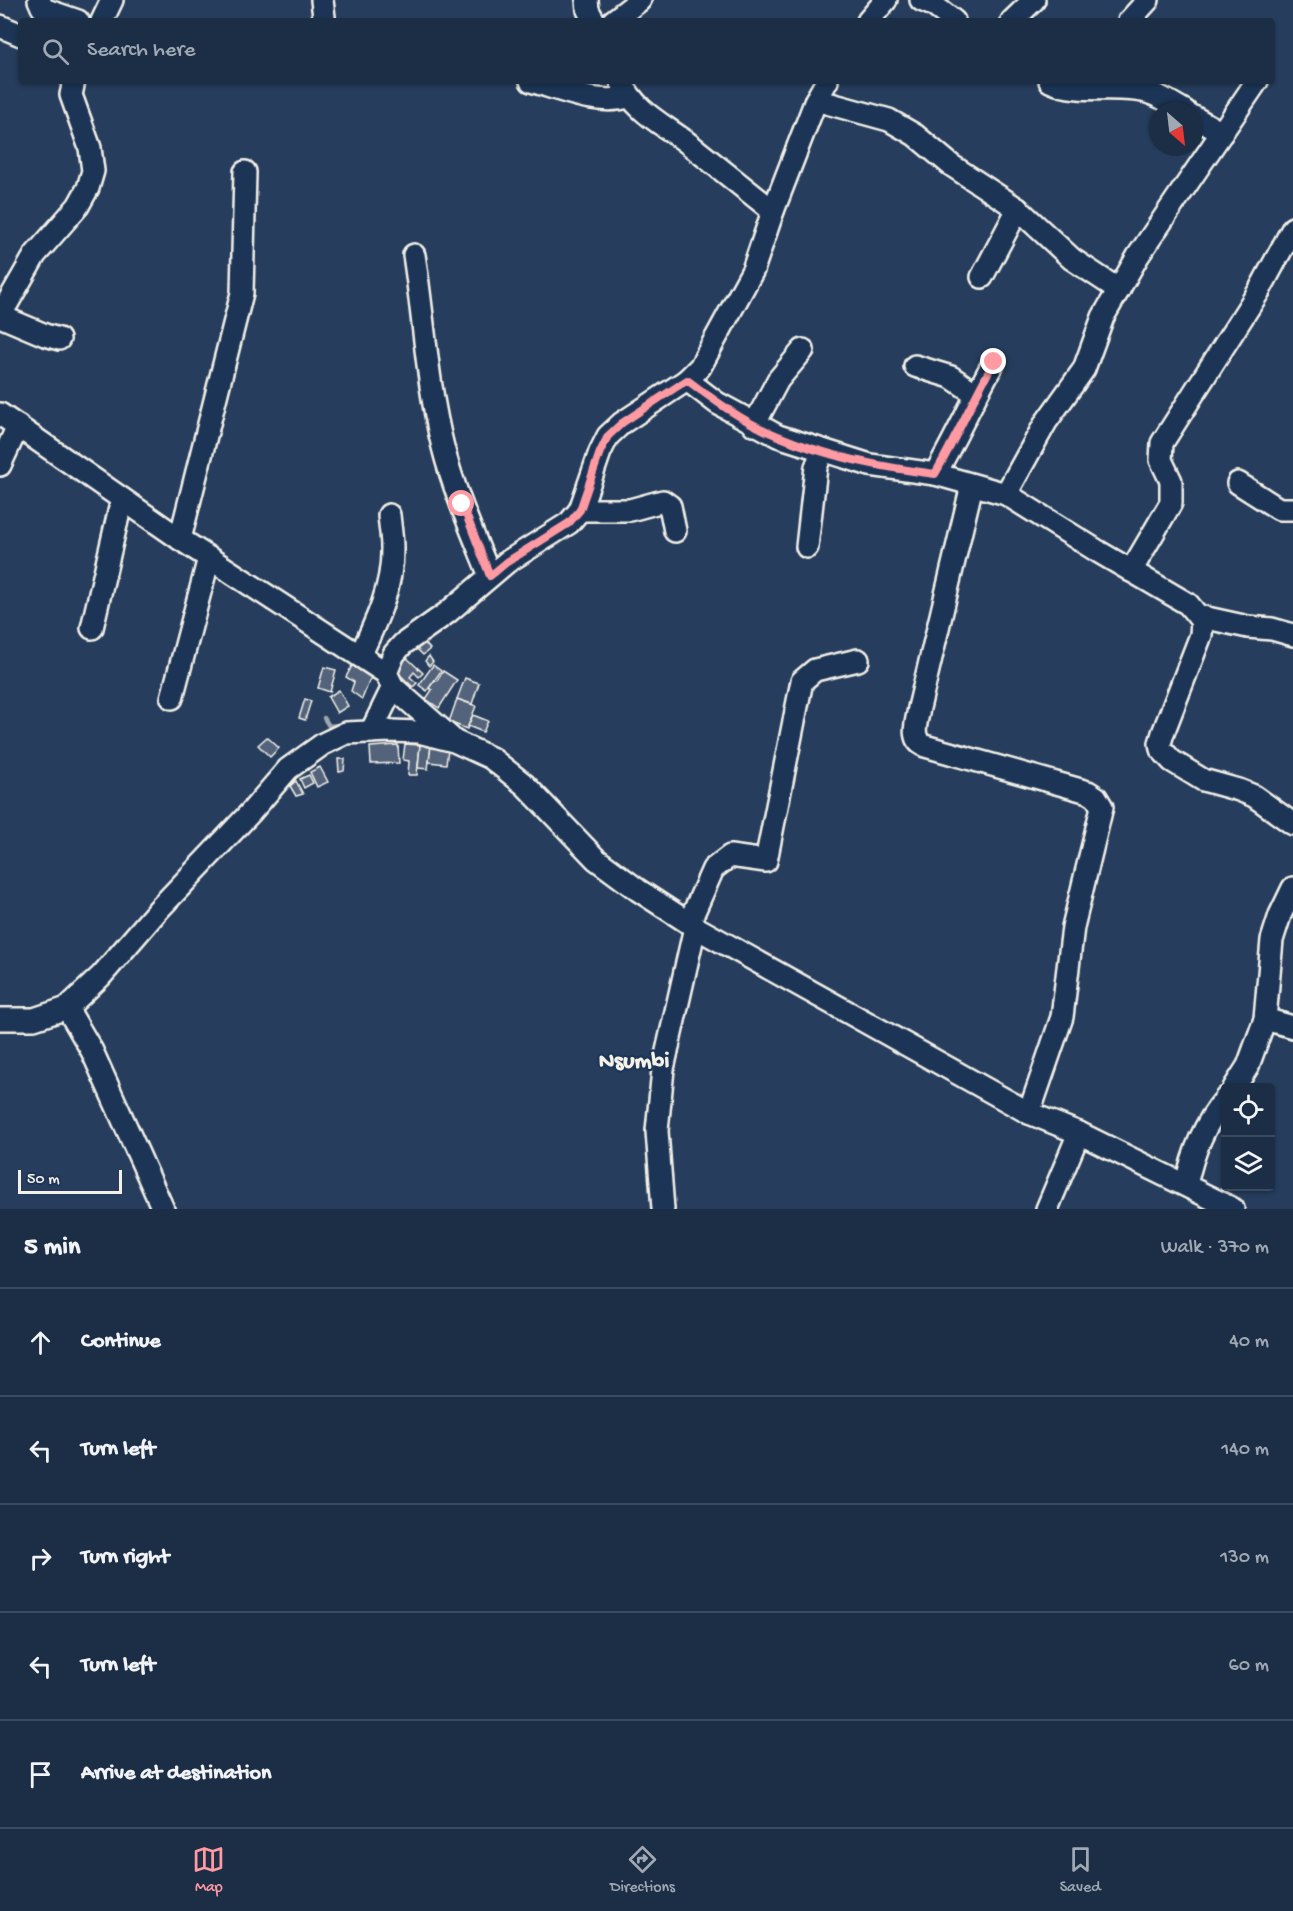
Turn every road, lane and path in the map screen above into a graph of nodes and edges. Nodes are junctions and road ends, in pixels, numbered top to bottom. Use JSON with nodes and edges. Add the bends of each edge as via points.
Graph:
{"nodes":[{"id":1,"x":39,"y":0,"type":"edge"},
{"id":2,"x":112,"y":0,"type":"edge"},
{"id":3,"x":587,"y":0,"type":"edge"},
{"id":4,"x":640,"y":0,"type":"edge"},
{"id":5,"x":886,"y":0,"type":"edge"},
{"id":6,"x":921,"y":0,"type":"edge"},
{"id":7,"x":1034,"y":0,"type":"edge"},
{"id":8,"x":1148,"y":0,"type":"edge"},
{"id":9,"x":65,"y":18,"type":"edge"},
{"id":10,"x":103,"y":18,"type":"edge"},
{"id":11,"x":592,"y":18,"type":"edge"},
{"id":12,"x":617,"y":18,"type":"edge"},
{"id":13,"x":870,"y":18,"type":"edge"},
{"id":14,"x":950,"y":18,"type":"edge"},
{"id":15,"x":1015,"y":18,"type":"edge"},
{"id":16,"x":1132,"y":18,"type":"edge"},
{"id":17,"x":0,"y":26,"type":"edge"},
{"id":18,"x":18,"y":34,"type":"edge"},
{"id":19,"x":73,"y":84,"type":"edge"},
{"id":20,"x":542,"y":84,"type":"edge"},
{"id":21,"x":825,"y":84,"type":"edge"},
{"id":22,"x":1060,"y":84,"type":"edge"},
{"id":23,"x":1085,"y":84,"type":"edge"},
{"id":24,"x":1255,"y":84,"type":"edge"},
{"id":25,"x":625,"y":89,"type":"edge"},
{"id":26,"x":816,"y":100,"type":"junction"},
{"id":27,"x":1170,"y":102,"type":"edge"},
{"id":28,"x":1203,"y":122,"type":"edge"},
{"id":29,"x":1222,"y":133,"type":"junction"},
{"id":30,"x":245,"y":172,"type":"dead end"},
{"id":31,"x":1018,"y":209,"type":"junction"},
{"id":32,"x":773,"y":211,"type":"junction"},
{"id":33,"x":1293,"y":228,"type":"edge"},
{"id":34,"x":414,"y":255,"type":"dead end"},
{"id":35,"x":982,"y":277,"type":"dead end"},
{"id":36,"x":1119,"y":290,"type":"junction"},
{"id":37,"x":0,"y":316,"type":"edge"},
{"id":38,"x":59,"y":339,"type":"dead end"},
{"id":39,"x":803,"y":350,"type":"dead end"},
{"id":40,"x":994,"y":362,"type":"dead end"},
{"id":41,"x":915,"y":366,"type":"dead end"},
{"id":42,"x":687,"y":380,"type":"junction"},
{"id":43,"x":976,"y":394,"type":"junction"},
{"id":44,"x":9,"y":420,"type":"edge"},
{"id":45,"x":754,"y":425,"type":"junction"},
{"id":46,"x":822,"y":452,"type":"junction"},
{"id":47,"x":0,"y":465,"type":"edge"},
{"id":48,"x":935,"y":474,"type":"junction"},
{"id":49,"x":1238,"y":483,"type":"dead end"},
{"id":50,"x":972,"y":485,"type":"junction"},
{"id":51,"x":1006,"y":494,"type":"junction"},
{"id":52,"x":122,"y":499,"type":"junction"},
{"id":53,"x":1293,"y":509,"type":"edge"},
{"id":54,"x":580,"y":510,"type":"junction"},
{"id":55,"x":389,"y":515,"type":"dead end"},
{"id":56,"x":675,"y":531,"type":"dead end"},
{"id":57,"x":180,"y":539,"type":"junction"},
{"id":58,"x":807,"y":547,"type":"dead end"},
{"id":59,"x":209,"y":558,"type":"junction"},
{"id":60,"x":1131,"y":571,"type":"junction"},
{"id":61,"x":490,"y":576,"type":"junction"},
{"id":62,"x":1198,"y":616,"type":"junction"},
{"id":63,"x":92,"y":628,"type":"dead end"},
{"id":64,"x":1293,"y":635,"type":"edge"},
{"id":65,"x":360,"y":657,"type":"junction"},
{"id":66,"x":858,"y":660,"type":"dead end"},
{"id":67,"x":390,"y":680,"type":"junction"},
{"id":68,"x":172,"y":698,"type":"dead end"},
{"id":69,"x":371,"y":732,"type":"junction"},
{"id":70,"x":454,"y":741,"type":"junction"},
{"id":71,"x":1293,"y":824,"type":"edge"},
{"id":72,"x":1293,"y":888,"type":"edge"},
{"id":73,"x":692,"y":925,"type":"junction"},
{"id":74,"x":68,"y":1008,"type":"junction"},
{"id":75,"x":0,"y":1019,"type":"edge"},
{"id":76,"x":1264,"y":1019,"type":"junction"},
{"id":77,"x":1293,"y":1027,"type":"edge"},
{"id":78,"x":1237,"y":1083,"type":"edge"},
{"id":79,"x":1221,"y":1105,"type":"edge"},
{"id":80,"x":1029,"y":1113,"type":"junction"},
{"id":81,"x":1079,"y":1134,"type":"junction"},
{"id":82,"x":1185,"y":1185,"type":"junction"},
{"id":83,"x":163,"y":1209,"type":"edge"},
{"id":84,"x":663,"y":1209,"type":"edge"},
{"id":85,"x":1047,"y":1209,"type":"edge"},
{"id":86,"x":1233,"y":1209,"type":"edge"}],
"edges":[{"from":1,"to":9,"type":"street","via":[[46,10]]},
{"from":2,"to":10,"type":"street"},
{"from":3,"to":11,"type":"street"},
{"from":4,"to":12,"type":"street"},
{"from":5,"to":13,"type":"street"},
{"from":6,"to":14,"type":"street"},
{"from":7,"to":15,"type":"street"},
{"from":8,"to":16,"type":"street"},
{"from":17,"to":18,"type":"street"},
{"from":19,"to":37,"type":"street","via":[[71,95],[90,148],[93,171],[88,188],[78,206],[35,255]]},
{"from":20,"to":25,"type":"street","via":[[596,99],[616,100]]},
{"from":21,"to":26,"type":"street"},
{"from":22,"to":23,"type":"street"},
{"from":23,"to":27,"type":"street","via":[[1148,92]]},
{"from":24,"to":29,"type":"street"},
{"from":25,"to":32,"type":"street","via":[[645,114]]},
{"from":26,"to":31,"type":"street","via":[[889,120]]},
{"from":26,"to":32,"type":"street"},
{"from":28,"to":29,"type":"street"},
{"from":29,"to":36,"type":"street"},
{"from":30,"to":57,"type":"street","via":[[242,293]]},
{"from":31,"to":35,"type":"street"},
{"from":31,"to":36,"type":"street","via":[[1071,259]]},
{"from":32,"to":42,"type":"street","via":[[743,290],[700,368]]},
{"from":33,"to":60,"type":"street","via":[[1259,291],[1162,443],[1161,460],[1171,481],[1171,503]]},
{"from":34,"to":61,"type":"street","via":[[427,363],[443,447]]},
{"from":36,"to":51,"type":"street","via":[[1103,317],[1084,369],[1046,422]]},
{"from":37,"to":38,"type":"street"},
{"from":39,"to":45,"type":"street","via":[[778,380]]},
{"from":40,"to":43,"type":"street"},
{"from":41,"to":43,"type":"street","via":[[951,377]]},
{"from":42,"to":45,"type":"street"},
{"from":42,"to":54,"type":"street","via":[[608,436]]},
{"from":43,"to":48,"type":"street","via":[[960,432]]},
{"from":44,"to":47,"type":"street"},
{"from":44,"to":52,"type":"street"},
{"from":45,"to":46,"type":"street"},
{"from":46,"to":48,"type":"street","via":[[870,465]]},
{"from":46,"to":58,"type":"street","via":[[816,467]]},
{"from":48,"to":50,"type":"street"},
{"from":49,"to":53,"type":"street","via":[[1279,509]]},
{"from":50,"to":51,"type":"street"},
{"from":50,"to":80,"type":"street","via":[[919,708],[916,740],[925,746],[1088,792],[1102,807],[1073,927],[1062,1017]]},
{"from":51,"to":60,"type":"street"},
{"from":52,"to":57,"type":"street"},
{"from":52,"to":63,"type":"street"},
{"from":54,"to":56,"type":"street","via":[[630,510],[663,501],[670,506]]},
{"from":54,"to":61,"type":"street","via":[[569,523]]},
{"from":55,"to":65,"type":"street","via":[[390,577],[383,606]]},
{"from":57,"to":59,"type":"street"},
{"from":59,"to":65,"type":"street"},
{"from":59,"to":68,"type":"street"},
{"from":60,"to":62,"type":"street","via":[[1188,604]]},
{"from":61,"to":67,"type":"street","via":[[447,614],[403,644],[394,654]]},
{"from":62,"to":64,"type":"street"},
{"from":62,"to":71,"type":"street","via":[[1202,621],[1201,634],[1163,733],[1161,749],[1203,780],[1254,796]]},
{"from":65,"to":67,"type":"street"},
{"from":66,"to":73,"type":"street","via":[[815,670],[802,681],[766,861],[730,856],[713,869]]},
{"from":67,"to":69,"type":"street"},
{"from":67,"to":70,"type":"street"},
{"from":69,"to":70,"type":"street","via":[[419,732]]},
{"from":69,"to":74,"type":"street","via":[[346,733],[288,769]]},
{"from":70,"to":73,"type":"street","via":[[491,758],[525,785],[596,859]]},
{"from":72,"to":76,"type":"street","via":[[1272,940]]},
{"from":73,"to":80,"type":"street"},
{"from":73,"to":84,"type":"street","via":[[663,1069],[657,1131]]},
{"from":74,"to":75,"type":"street","via":[[34,1019]]},
{"from":74,"to":83,"type":"street"},
{"from":76,"to":77,"type":"street"},
{"from":76,"to":78,"type":"street","via":[[1248,1066]]},
{"from":79,"to":82,"type":"street","via":[[1203,1130]]},
{"from":80,"to":81,"type":"street"},
{"from":81,"to":82,"type":"street"},
{"from":81,"to":85,"type":"street"},
{"from":82,"to":86,"type":"street"}]}
